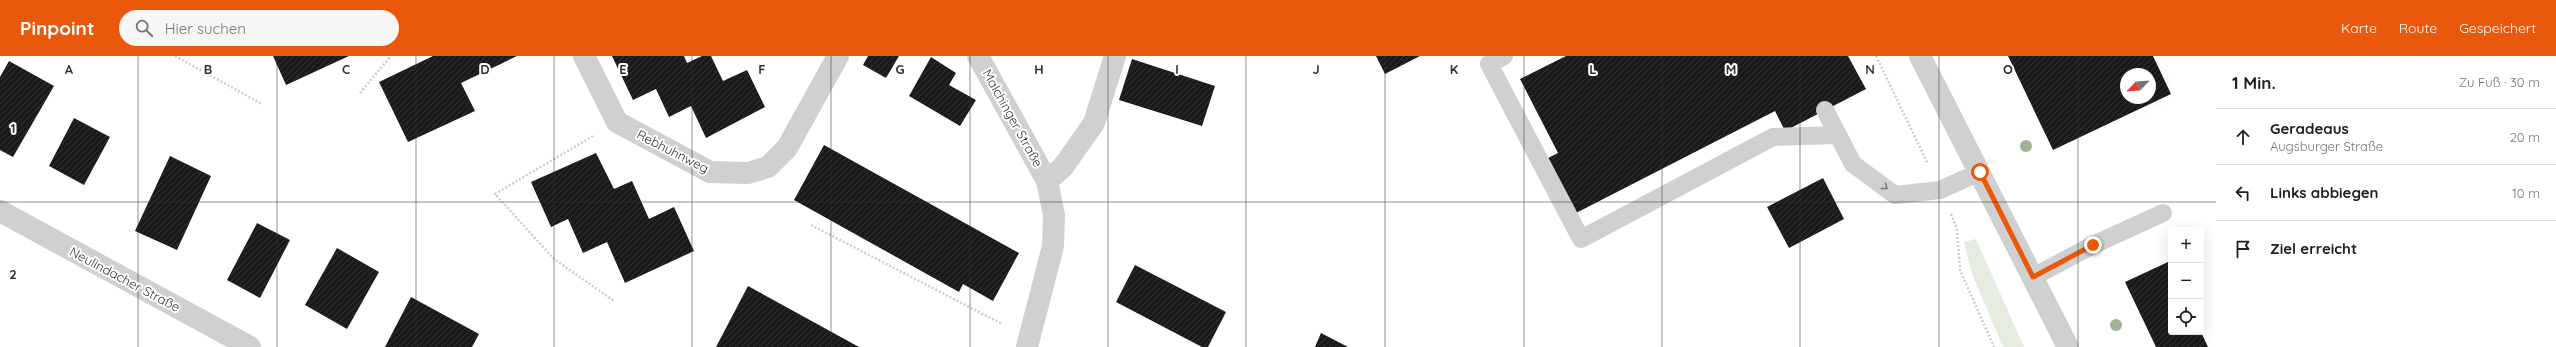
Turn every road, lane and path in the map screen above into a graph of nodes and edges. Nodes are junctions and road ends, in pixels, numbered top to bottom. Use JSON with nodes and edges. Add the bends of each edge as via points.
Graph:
{"nodes":[{"id":1,"x":175,"y":56,"type":"edge"},
{"id":2,"x":391,"y":56,"type":"edge"},
{"id":3,"x":584,"y":56,"type":"edge"},
{"id":4,"x":838,"y":56,"type":"edge"},
{"id":5,"x":978,"y":56,"type":"edge"},
{"id":6,"x":1115,"y":56,"type":"edge"},
{"id":7,"x":1504,"y":56,"type":"edge"},
{"id":8,"x":1920,"y":56,"type":"edge"},
{"id":9,"x":360,"y":93,"type":"dead end"},
{"id":10,"x":262,"y":104,"type":"dead end"},
{"id":11,"x":1825,"y":110,"type":"dead end"},
{"id":12,"x":617,"y":122,"type":"junction"},
{"id":13,"x":1838,"y":135,"type":"junction"},
{"id":14,"x":1980,"y":172,"type":"junction"},
{"id":15,"x":1047,"y":181,"type":"junction"},
{"id":16,"x":0,"y":211,"type":"edge"},
{"id":17,"x":2163,"y":213,"type":"dead end"},
{"id":18,"x":811,"y":225,"type":"dead end"},
{"id":19,"x":2033,"y":277,"type":"junction"},
{"id":20,"x":614,"y":301,"type":"dead end"},
{"id":21,"x":1028,"y":343,"type":"edge"},
{"id":22,"x":250,"y":347,"type":"edge"},
{"id":23,"x":2068,"y":347,"type":"edge"}],
"edges":[{"from":1,"to":10,"type":"path"},
{"from":2,"to":9,"type":"path"},
{"from":3,"to":12,"type":"street"},
{"from":4,"to":12,"type":"street","name":"Rebhuhnweg","via":[[787,148],[768,167],[755,171],[710,172]]},
{"from":5,"to":15,"type":"street","name":"Malchinger Straße"},
{"from":6,"to":15,"type":"street","name":"Malchinger Straße","via":[[1094,123],[1063,167]]},
{"from":7,"to":13,"type":"lane","via":[[1489,64],[1581,239],[1773,137]]},
{"from":8,"to":14,"type":"street"},
{"from":11,"to":13,"type":"lane"},
{"from":12,"to":20,"type":"path","via":[[495,194],[554,260]]},
{"from":13,"to":14,"type":"lane","one_way":true,"via":[[1853,164],[1895,195],[1940,190]]},
{"from":14,"to":19,"type":"street"},
{"from":15,"to":21,"type":"street","name":"Malchinger Straße","via":[[1054,215],[1053,246]]},
{"from":16,"to":22,"type":"street","name":"Neulindacher Straße"},
{"from":17,"to":19,"type":"lane","via":[[2093,245]]},
{"from":18,"to":21,"type":"path"},
{"from":19,"to":23,"type":"street"}]}
